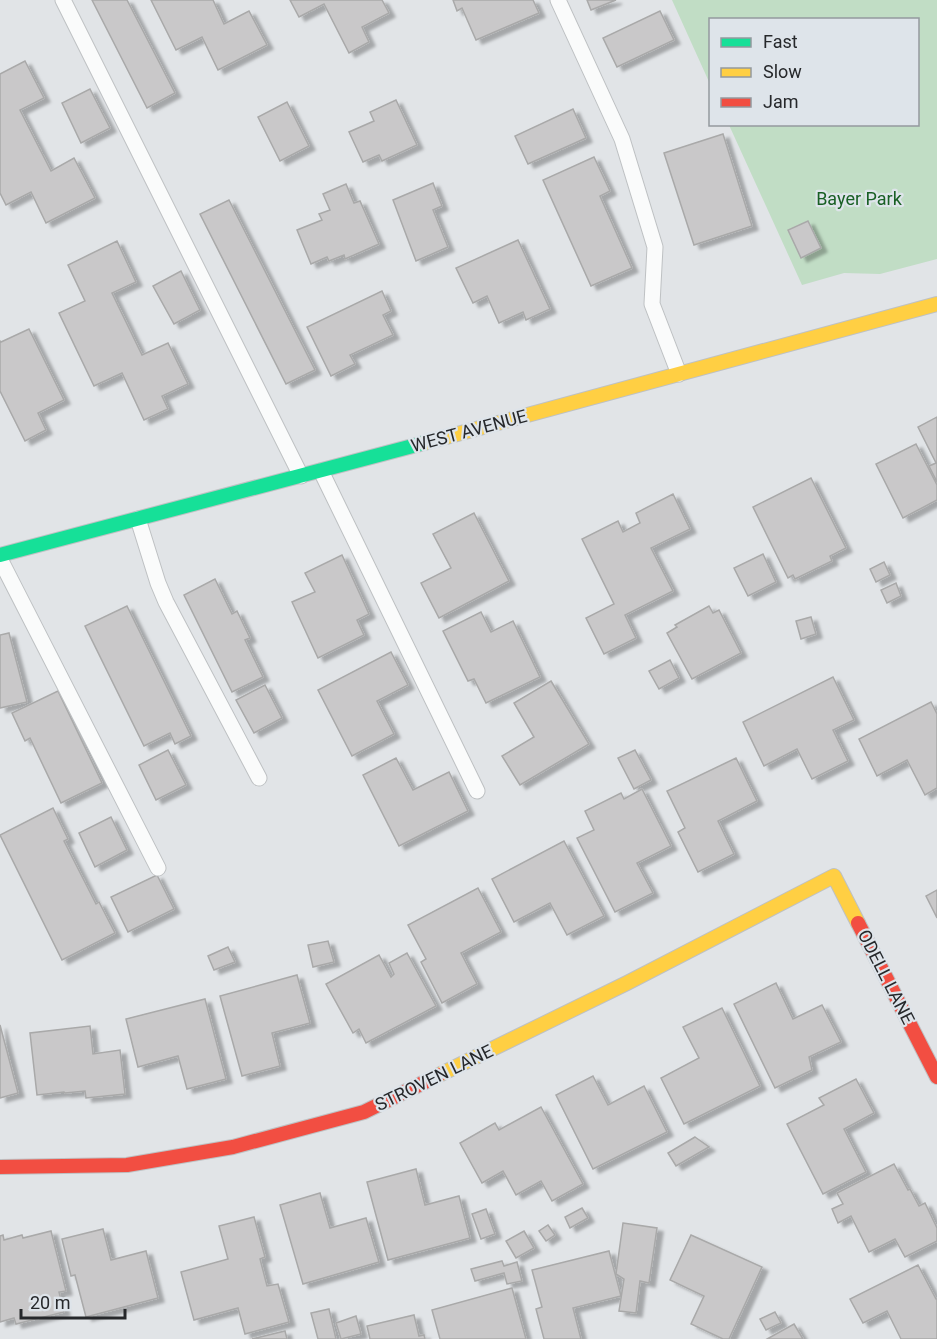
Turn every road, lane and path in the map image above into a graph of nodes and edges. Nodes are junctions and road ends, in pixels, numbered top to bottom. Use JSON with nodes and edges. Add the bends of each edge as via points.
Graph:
{"nodes":[{"id":1,"x":63,"y":0,"type":"edge"},
{"id":2,"x":558,"y":0,"type":"edge"},
{"id":3,"x":937,"y":304,"type":"edge"},
{"id":4,"x":679,"y":374,"type":"junction"},
{"id":5,"x":321,"y":471,"type":"junction"},
{"id":6,"x":301,"y":476,"type":"junction"},
{"id":7,"x":138,"y":519,"type":"junction"},
{"id":8,"x":0,"y":555,"type":"edge"},
{"id":9,"x":0,"y":560,"type":"edge"},
{"id":10,"x":259,"y":778,"type":"dead end"},
{"id":11,"x":477,"y":791,"type":"dead end"},
{"id":12,"x":158,"y":868,"type":"dead end"},
{"id":13,"x":834,"y":876,"type":"joint"},
{"id":14,"x":937,"y":1077,"type":"edge"},
{"id":15,"x":0,"y":1167,"type":"edge"}],
"edges":[{"from":1,"to":6,"type":"lane"},
{"from":2,"to":4,"type":"lane","via":[[622,139],[655,247],[652,304]]},
{"from":3,"to":4,"type":"street","name":"WEST AVENUE"},
{"from":4,"to":5,"type":"street","name":"WEST AVENUE"},
{"from":5,"to":6,"type":"street","name":"WEST AVENUE"},
{"from":5,"to":11,"type":"lane"},
{"from":6,"to":7,"type":"street","name":"WEST AVENUE"},
{"from":7,"to":8,"type":"street","name":"WEST AVENUE"},
{"from":7,"to":10,"type":"lane","via":[[166,602]]},
{"from":9,"to":12,"type":"lane"},
{"from":13,"to":14,"type":"street","name":"ODELL LANE"},
{"from":13,"to":15,"type":"street","name":"STROVEN LANE","via":[[638,978],[364,1112],[233,1147],[127,1165]]}]}
